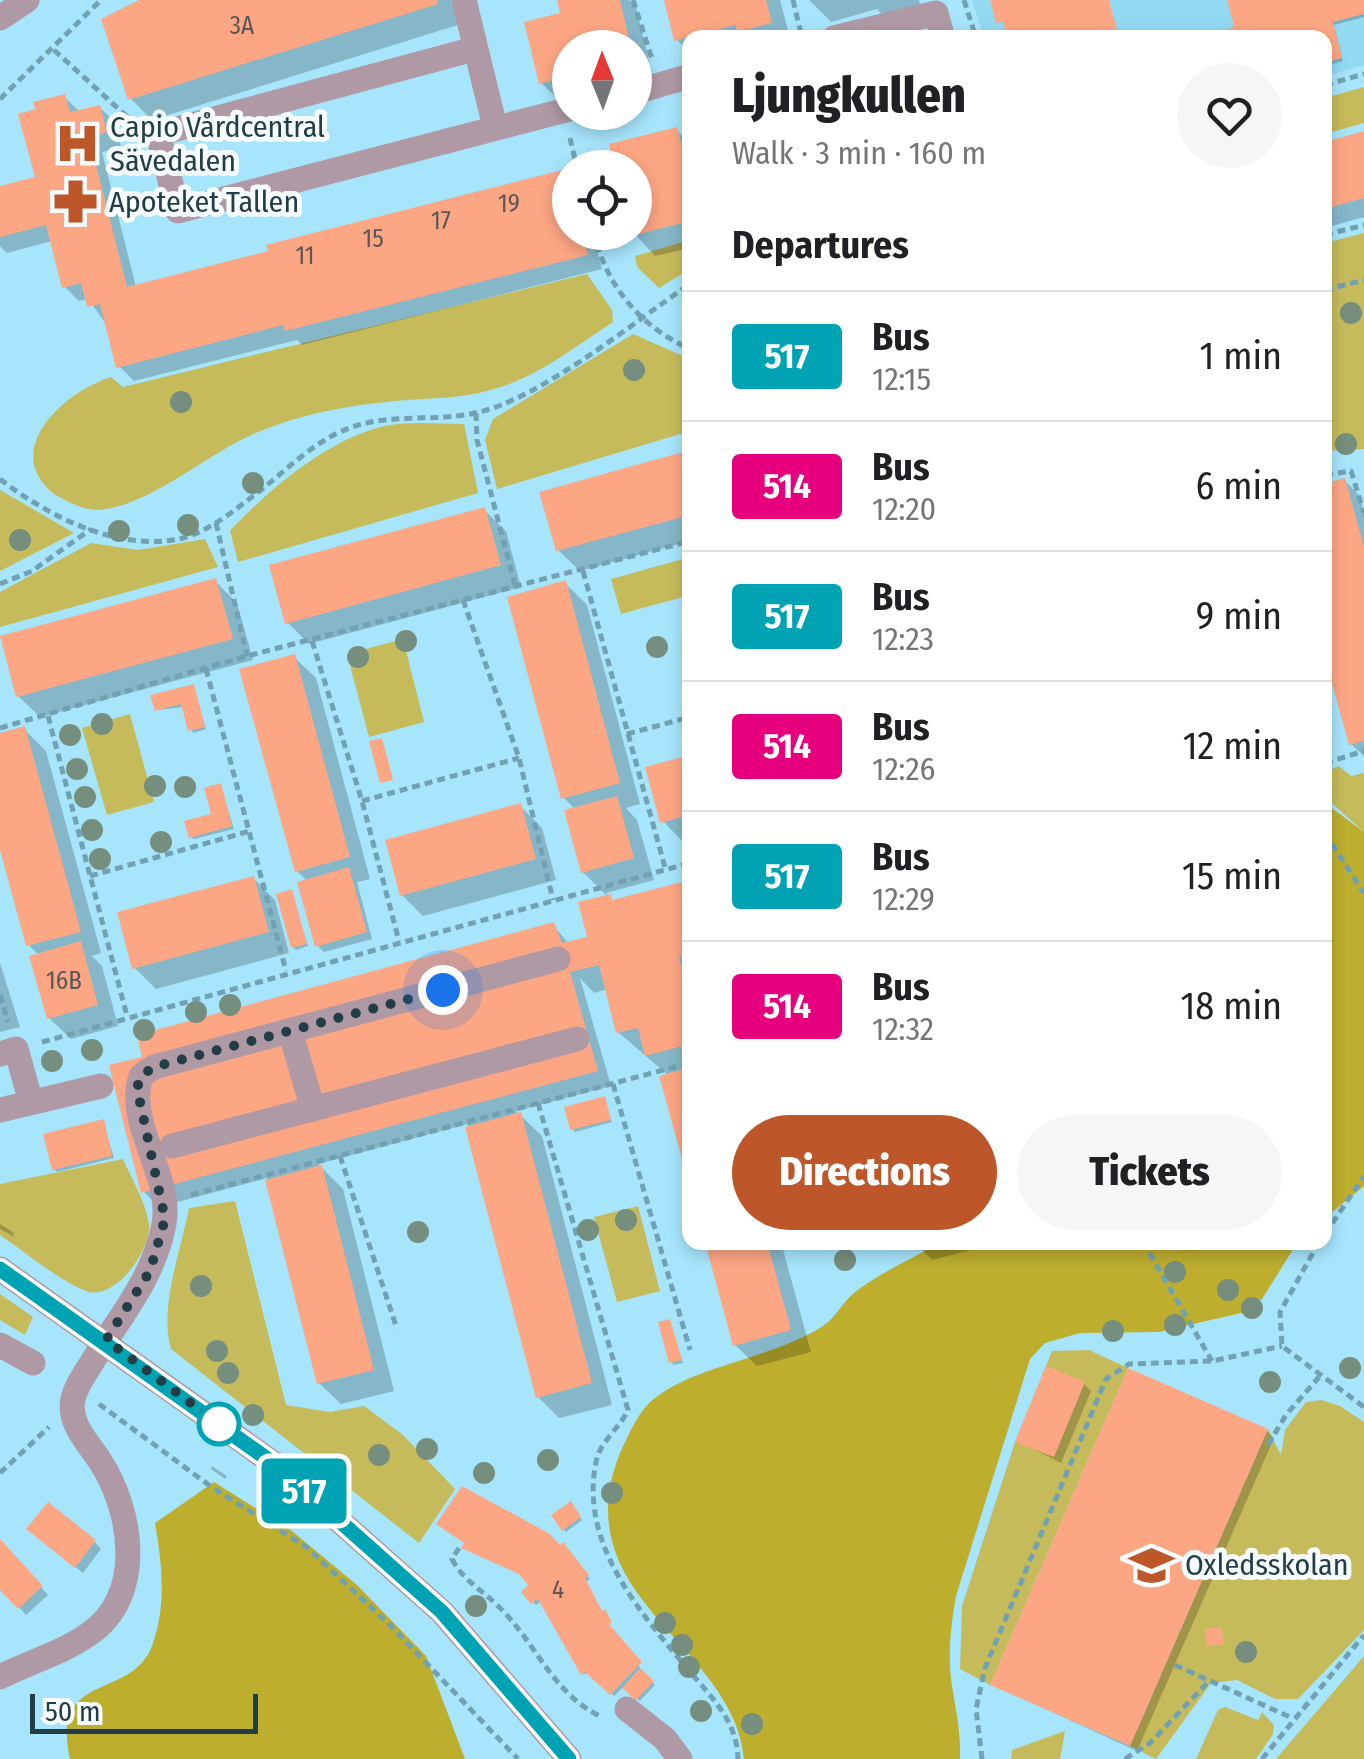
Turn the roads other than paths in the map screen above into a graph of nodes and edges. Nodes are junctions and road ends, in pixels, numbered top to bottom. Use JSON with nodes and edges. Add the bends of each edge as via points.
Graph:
{"nodes":[{"id":1,"x":27,"y":0,"type":"edge"},
{"id":2,"x":464,"y":0,"type":"edge"},
{"id":3,"x":0,"y":18,"type":"edge"},
{"id":4,"x":940,"y":25,"type":"edge"},
{"id":5,"x":899,"y":30,"type":"edge"},
{"id":6,"x":474,"y":49,"type":"junction"},
{"id":7,"x":682,"y":78,"type":"edge"},
{"id":8,"x":652,"y":87,"type":"edge"},
{"id":9,"x":552,"y":114,"type":"edge"},
{"id":10,"x":495,"y":127,"type":"junction"},
{"id":11,"x":558,"y":959,"type":"dead end"},
{"id":12,"x":290,"y":1031,"type":"junction"},
{"id":13,"x":577,"y":1038,"type":"dead end"},
{"id":14,"x":8,"y":1052,"type":"edge"},
{"id":15,"x":101,"y":1086,"type":"dead end"},
{"id":16,"x":31,"y":1102,"type":"junction"},
{"id":17,"x":313,"y":1109,"type":"junction"},
{"id":18,"x":0,"y":1110,"type":"edge"},
{"id":19,"x":172,"y":1146,"type":"dead end"},
{"id":20,"x":0,"y":1269,"type":"edge"},
{"id":21,"x":106,"y":1340,"type":"junction"},
{"id":22,"x":0,"y":1345,"type":"edge"},
{"id":23,"x":33,"y":1363,"type":"dead end"},
{"id":24,"x":0,"y":1678,"type":"edge"},
{"id":25,"x":627,"y":1709,"type":"road end"},
{"id":26,"x":569,"y":1759,"type":"edge"},
{"id":27,"x":680,"y":1759,"type":"edge"}],
"edges":[{"from":1,"to":3,"type":"street"},
{"from":2,"to":6,"type":"street"},
{"from":4,"to":5,"type":"street"},
{"from":6,"to":10,"type":"street"},
{"from":6,"to":10,"type":"street","via":[[158,134],[178,211]]},
{"from":7,"to":8,"type":"street"},
{"from":9,"to":10,"type":"street"},
{"from":11,"to":12,"type":"street"},
{"from":12,"to":17,"type":"street"},
{"from":12,"to":21,"type":"street","via":[[141,1076],[139,1101],[165,1219],[150,1271]]},
{"from":13,"to":17,"type":"street"},
{"from":14,"to":16,"type":"street"},
{"from":15,"to":16,"type":"street"},
{"from":16,"to":18,"type":"street"},
{"from":17,"to":19,"type":"street"},
{"from":20,"to":21,"type":"street"},
{"from":21,"to":24,"type":"street","via":[[75,1400],[124,1516],[128,1566],[122,1590],[90,1634]]},
{"from":21,"to":26,"type":"street","via":[[280,1468],[442,1612]]},
{"from":22,"to":23,"type":"street"},
{"from":25,"to":27,"type":"street"}]}
